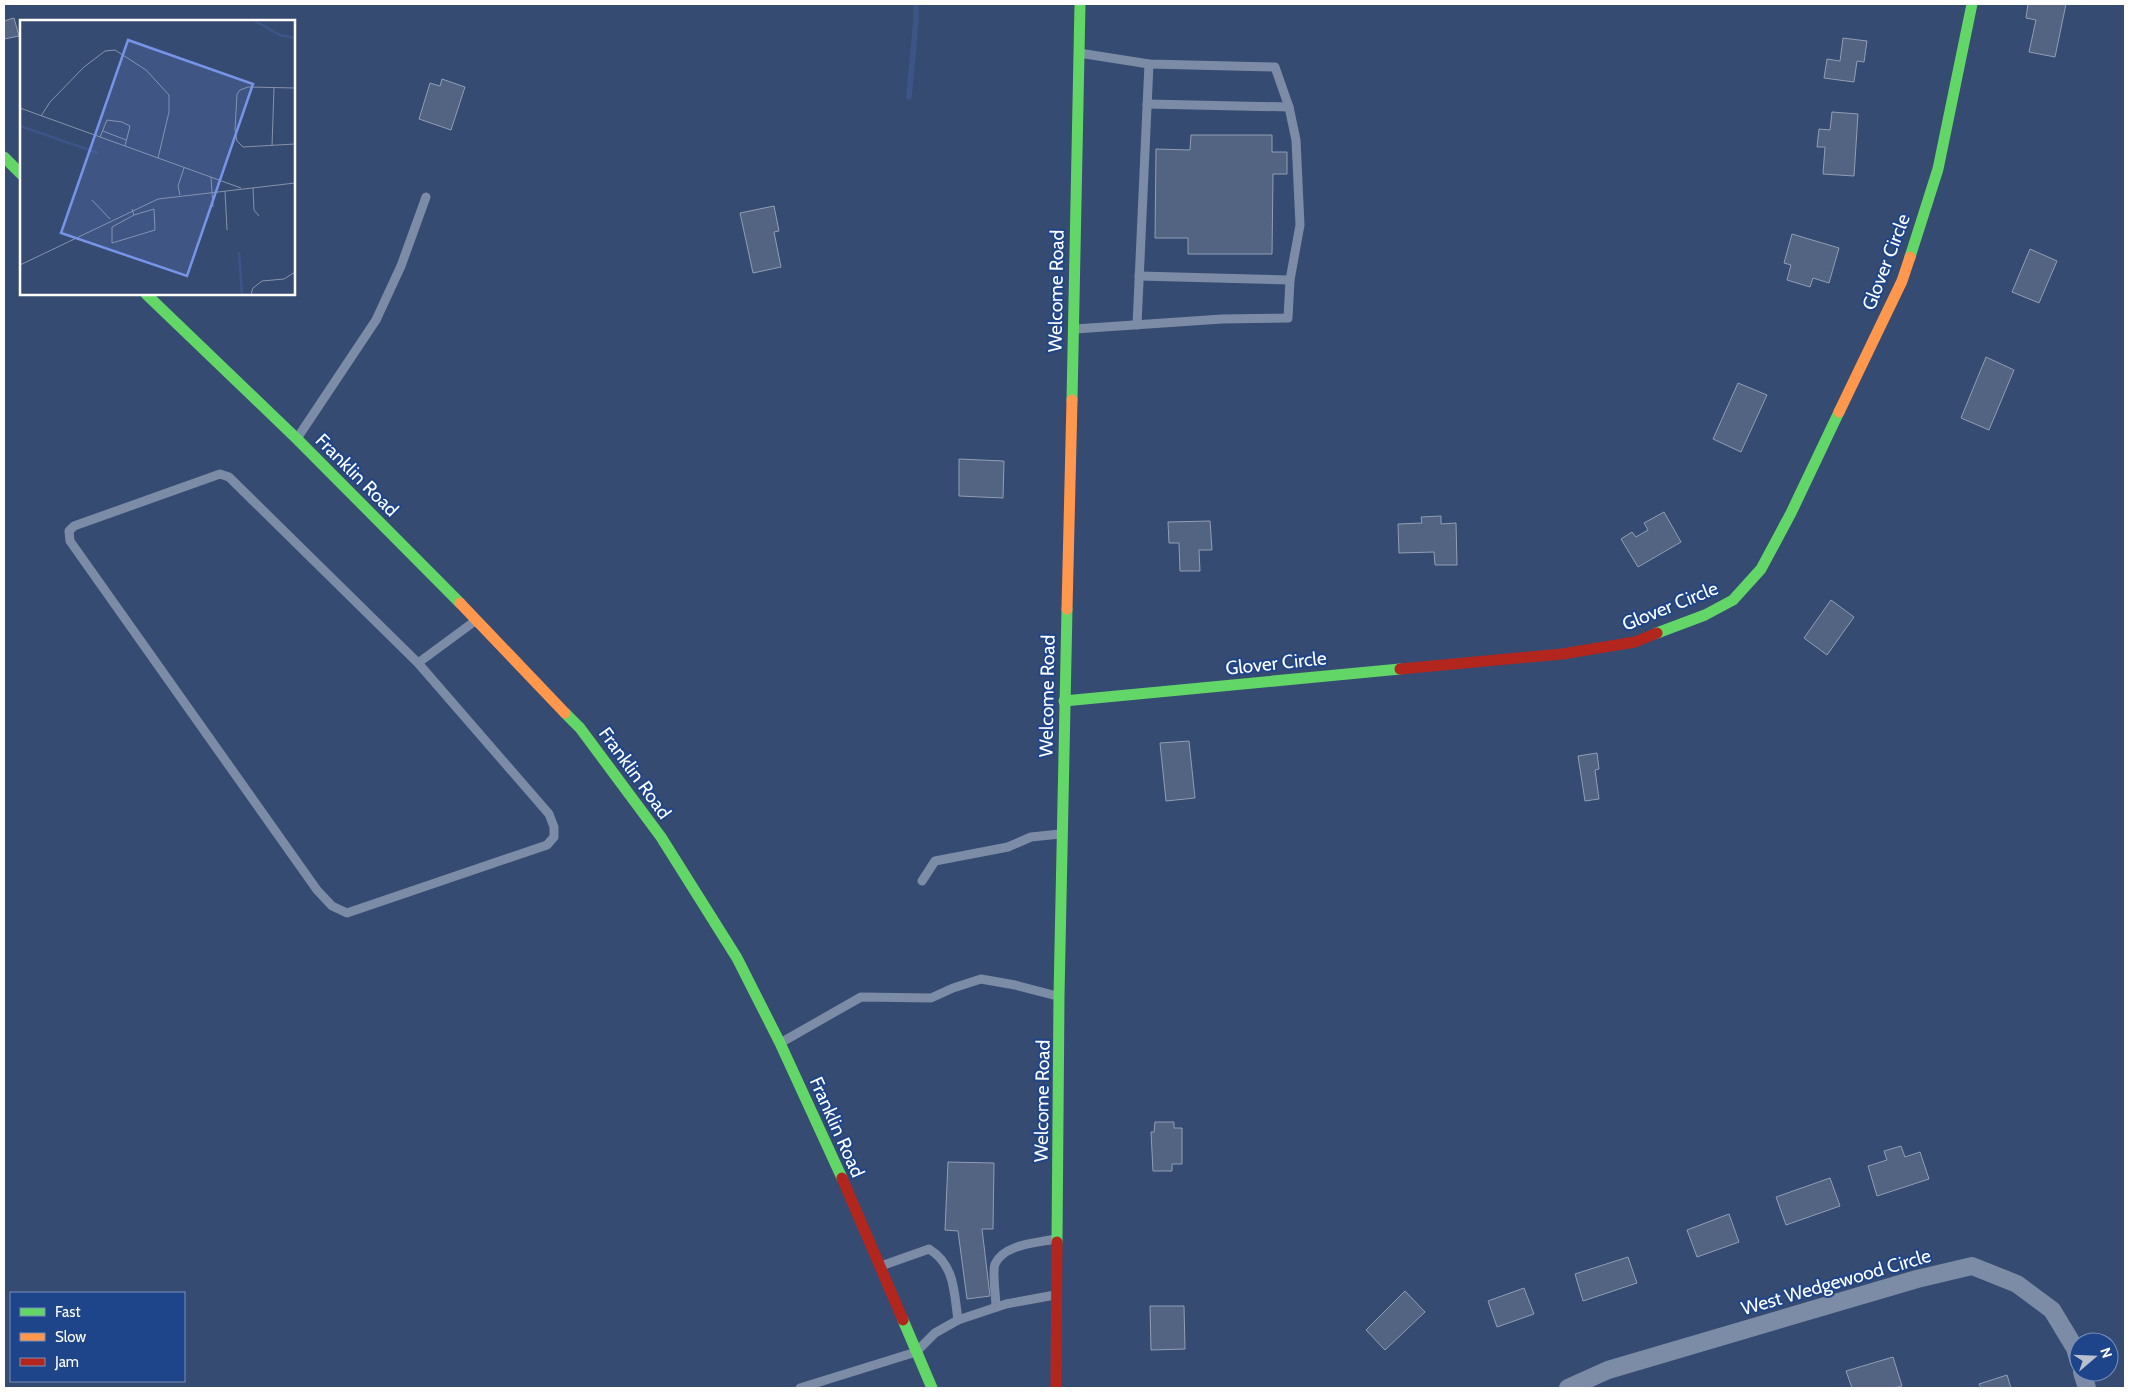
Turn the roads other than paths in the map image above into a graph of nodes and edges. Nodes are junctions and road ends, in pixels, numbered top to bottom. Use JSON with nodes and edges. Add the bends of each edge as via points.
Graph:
{"nodes":[{"id":1,"x":1080,"y":4,"type":"edge"},
{"id":2,"x":1972,"y":4,"type":"edge"},
{"id":3,"x":1079,"y":53,"type":"junction"},
{"id":4,"x":1149,"y":64,"type":"junction"},
{"id":5,"x":1147,"y":104,"type":"junction"},
{"id":6,"x":1288,"y":107,"type":"junction"},
{"id":7,"x":4,"y":157,"type":"edge"},
{"id":8,"x":20,"y":173,"type":"edge"},
{"id":9,"x":426,"y":197,"type":"dead end"},
{"id":10,"x":1139,"y":276,"type":"junction"},
{"id":11,"x":1290,"y":280,"type":"junction"},
{"id":12,"x":147,"y":295,"type":"edge"},
{"id":13,"x":1136,"y":325,"type":"junction"},
{"id":14,"x":1073,"y":330,"type":"junction"},
{"id":15,"x":297,"y":440,"type":"junction"},
{"id":16,"x":477,"y":620,"type":"junction"},
{"id":17,"x":418,"y":663,"type":"junction"},
{"id":18,"x":1064,"y":701,"type":"junction"},
{"id":19,"x":1063,"y":834,"type":"junction"},
{"id":20,"x":922,"y":881,"type":"dead end"},
{"id":21,"x":1059,"y":996,"type":"junction"},
{"id":22,"x":780,"y":1044,"type":"junction"},
{"id":23,"x":1058,"y":1238,"type":"junction"},
{"id":24,"x":879,"y":1267,"type":"junction"},
{"id":25,"x":1057,"y":1295,"type":"junction"},
{"id":26,"x":996,"y":1307,"type":"junction"},
{"id":27,"x":958,"y":1320,"type":"junction"},
{"id":28,"x":2069,"y":1339,"type":"edge"},
{"id":29,"x":916,"y":1352,"type":"junction"},
{"id":30,"x":800,"y":1388,"type":"edge"},
{"id":31,"x":932,"y":1388,"type":"edge"},
{"id":32,"x":1056,"y":1388,"type":"edge"},
{"id":33,"x":1568,"y":1388,"type":"edge"}],
"edges":[{"from":1,"to":3,"type":"street","name":"Welcome Road"},
{"from":2,"to":18,"type":"street","name":"Glover Circle","via":[[1938,169],[1902,281],[1787,521],[1761,569],[1733,600],[1705,615],[1635,642],[1571,652]]},
{"from":3,"to":4,"type":"lane"},
{"from":3,"to":14,"type":"street","name":"Welcome Road"},
{"from":4,"to":5,"type":"lane"},
{"from":4,"to":6,"type":"lane","via":[[1275,67]]},
{"from":5,"to":6,"type":"lane"},
{"from":5,"to":10,"type":"lane"},
{"from":6,"to":11,"type":"lane","via":[[1296,140],[1300,225]]},
{"from":7,"to":8,"type":"street"},
{"from":9,"to":15,"type":"lane","via":[[401,266],[376,320]]},
{"from":10,"to":11,"type":"lane"},
{"from":10,"to":13,"type":"lane"},
{"from":11,"to":13,"type":"lane","via":[[1288,318]]},
{"from":12,"to":15,"type":"street","name":"Franklin Road"},
{"from":13,"to":14,"type":"lane"},
{"from":14,"to":18,"type":"street","name":"Welcome Road"},
{"from":15,"to":16,"type":"street","name":"Franklin Road"},
{"from":16,"to":17,"type":"lane"},
{"from":16,"to":22,"type":"street","name":"Franklin Road","via":[[580,728],[661,837],[736,958]]},
{"from":17,"to":17,"type":"lane","via":[[549,814],[554,837],[548,845],[347,913],[332,906],[317,890],[70,541],[69,531],[74,526],[220,474],[229,477]]},
{"from":18,"to":19,"type":"street","name":"Welcome Road"},
{"from":19,"to":20,"type":"lane","via":[[1031,837],[1008,847],[935,861]]},
{"from":19,"to":21,"type":"street","name":"Welcome Road"},
{"from":21,"to":22,"type":"lane","via":[[981,979],[931,998],[861,997]]},
{"from":21,"to":23,"type":"street","name":"Welcome Road"},
{"from":22,"to":24,"type":"street","name":"Franklin Road","via":[[819,1125]]},
{"from":23,"to":25,"type":"street","name":"Welcome Road"},
{"from":23,"to":26,"type":"lane","via":[[1012,1249],[1001,1256],[995,1265]]},
{"from":24,"to":27,"type":"lane","via":[[929,1248],[947,1265],[953,1281]]},
{"from":24,"to":29,"type":"street","name":"Franklin Road"},
{"from":25,"to":26,"type":"lane"},
{"from":25,"to":32,"type":"street","name":"Welcome Road"},
{"from":26,"to":27,"type":"lane"},
{"from":27,"to":29,"type":"lane","via":[[935,1333]]},
{"from":28,"to":33,"type":"street","name":"West Wedgewood Circle","via":[[2052,1310],[2017,1284],[1972,1266],[1917,1279],[1608,1370]]},
{"from":29,"to":30,"type":"lane"},
{"from":29,"to":31,"type":"street","name":"Franklin Road"}]}
